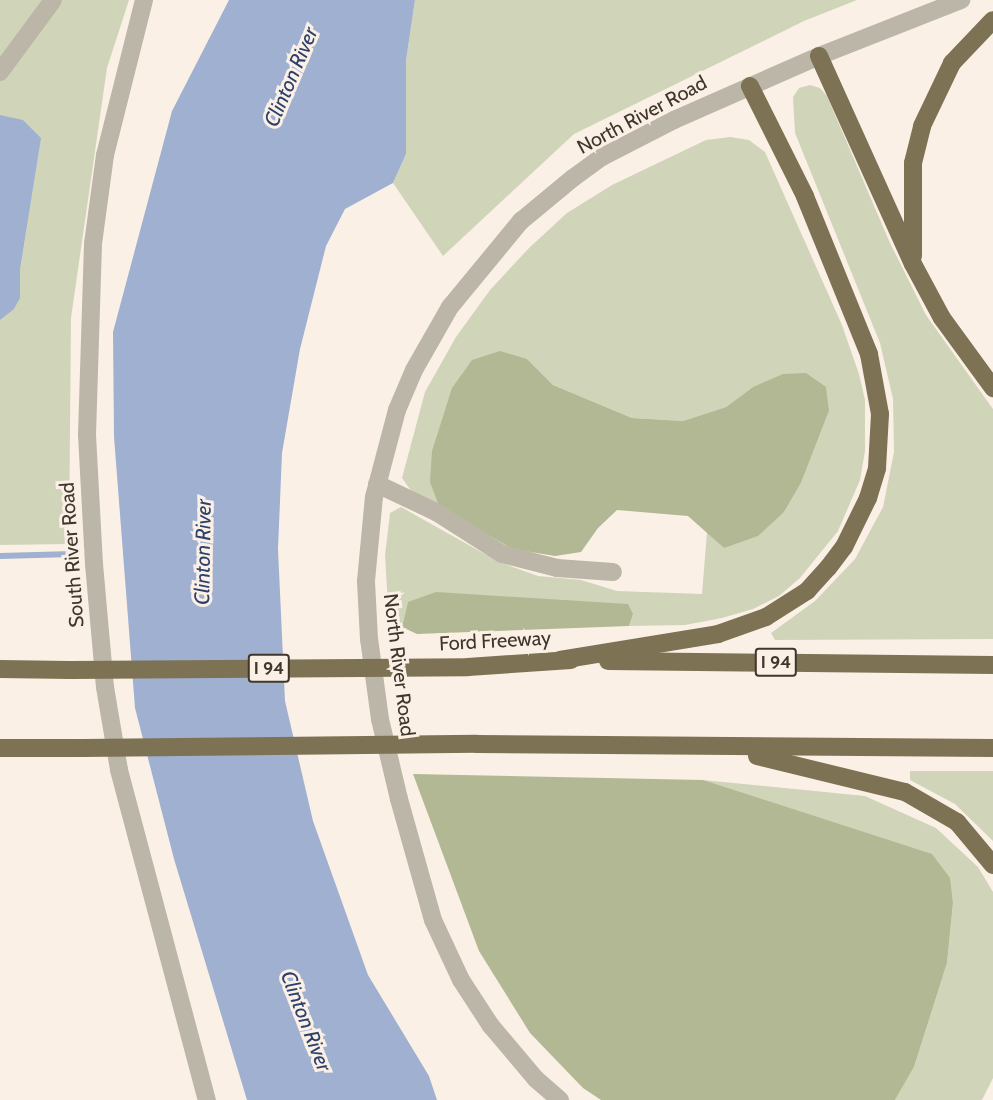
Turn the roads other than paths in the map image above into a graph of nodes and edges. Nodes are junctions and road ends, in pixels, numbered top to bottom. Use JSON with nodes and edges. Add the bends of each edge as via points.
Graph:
{"nodes":[{"id":1,"x":53,"y":0,"type":"edge"},
{"id":2,"x":144,"y":0,"type":"edge"},
{"id":3,"x":961,"y":0,"type":"edge"},
{"id":4,"x":993,"y":20,"type":"edge"},
{"id":5,"x":819,"y":56,"type":"junction"},
{"id":6,"x":0,"y":72,"type":"edge"},
{"id":7,"x":750,"y":86,"type":"junction"},
{"id":8,"x":913,"y":264,"type":"junction"},
{"id":9,"x":993,"y":388,"type":"edge"},
{"id":10,"x":377,"y":484,"type":"junction"},
{"id":11,"x":613,"y":572,"type":"dead end"},
{"id":12,"x":560,"y":660,"type":"junction"},
{"id":13,"x":993,"y":665,"type":"edge"},
{"id":14,"x":0,"y":669,"type":"edge"},
{"id":15,"x":0,"y":748,"type":"edge"},
{"id":16,"x":723,"y":748,"type":"junction"},
{"id":17,"x":993,"y":748,"type":"edge"},
{"id":18,"x":993,"y":866,"type":"edge"},
{"id":19,"x":207,"y":1100,"type":"edge"},
{"id":20,"x":560,"y":1100,"type":"edge"}],
"edges":[{"from":1,"to":6,"type":"street"},
{"from":2,"to":19,"type":"street","name":"South River Road","via":[[105,155],[93,244],[87,435],[93,552],[105,687],[119,770]]},
{"from":3,"to":5,"type":"street","name":"North River Road"},
{"from":4,"to":8,"type":"highway","via":[[952,63],[922,126],[912,174]]},
{"from":5,"to":7,"type":"street","name":"North River Road"},
{"from":5,"to":8,"type":"highway"},
{"from":7,"to":10,"type":"street","name":"North River Road","via":[[602,157],[521,221],[450,307],[425,350],[398,410]]},
{"from":7,"to":12,"type":"highway","via":[[805,196],[871,364],[880,414],[880,446],[868,498],[848,540],[828,568],[807,591],[766,617],[718,634]]},
{"from":8,"to":9,"type":"highway","via":[[942,318]]},
{"from":10,"to":11,"type":"street","via":[[436,512],[502,554],[557,568]]},
{"from":10,"to":20,"type":"street","name":"North River Road","via":[[368,543],[369,639],[380,719],[416,870],[433,920],[461,980],[491,1026]]},
{"from":12,"to":13,"type":"highway","name":"Ford Freeway","number":"I 94"},
{"from":12,"to":14,"type":"highway","name":"Ford Freeway","number":"I 94","bridge":true,"via":[[468,667]]},
{"from":15,"to":16,"type":"highway","bridge":true,"via":[[512,742]]},
{"from":16,"to":17,"type":"highway"},
{"from":16,"to":18,"type":"highway","via":[[905,792],[957,822]]}]}
